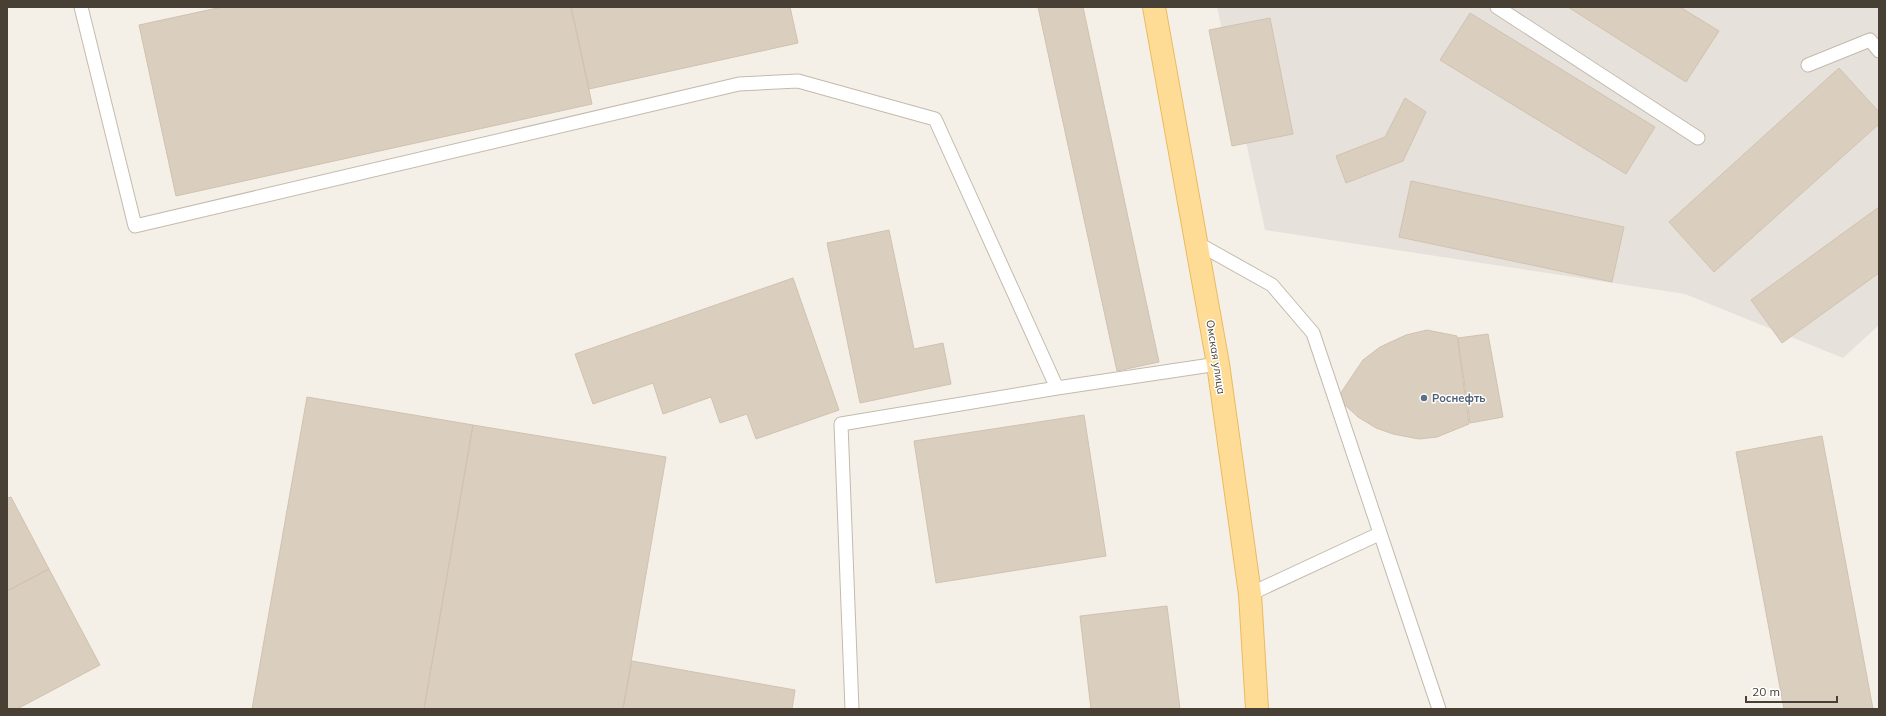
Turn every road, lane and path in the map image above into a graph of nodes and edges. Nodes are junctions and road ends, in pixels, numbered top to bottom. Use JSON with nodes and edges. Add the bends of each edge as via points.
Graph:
{"nodes":[{"id":1,"x":81,"y":7,"type":"edge"},
{"id":2,"x":1154,"y":7,"type":"edge"},
{"id":3,"x":1497,"y":7,"type":"edge"},
{"id":4,"x":1879,"y":51,"type":"edge"},
{"id":5,"x":1808,"y":65,"type":"dead end"},
{"id":6,"x":1698,"y":138,"type":"dead end"},
{"id":7,"x":1197,"y":243,"type":"junction"},
{"id":8,"x":1218,"y":364,"type":"junction"},
{"id":9,"x":1057,"y":388,"type":"junction"},
{"id":10,"x":1379,"y":534,"type":"junction"},
{"id":11,"x":1250,"y":594,"type":"junction"},
{"id":12,"x":852,"y":709,"type":"edge"},
{"id":13,"x":1257,"y":709,"type":"edge"},
{"id":14,"x":1439,"y":709,"type":"edge"}],
"edges":[{"from":1,"to":9,"type":"lane","via":[[135,226],[739,84],[798,81],[935,119]]},
{"from":2,"to":7,"type":"main road","name":"Омская улица"},
{"from":3,"to":6,"type":"lane"},
{"from":4,"to":5,"type":"lane","via":[[1870,40]]},
{"from":7,"to":8,"type":"main road","name":"Омская улица"},
{"from":7,"to":10,"type":"lane","via":[[1272,284],[1312,333]]},
{"from":8,"to":9,"type":"lane"},
{"from":8,"to":11,"type":"main road","name":"Омская улица"},
{"from":9,"to":12,"type":"lane","via":[[842,424]]},
{"from":10,"to":11,"type":"lane"},
{"from":10,"to":14,"type":"lane"},
{"from":11,"to":13,"type":"main road","name":"Омская улица"}]}
